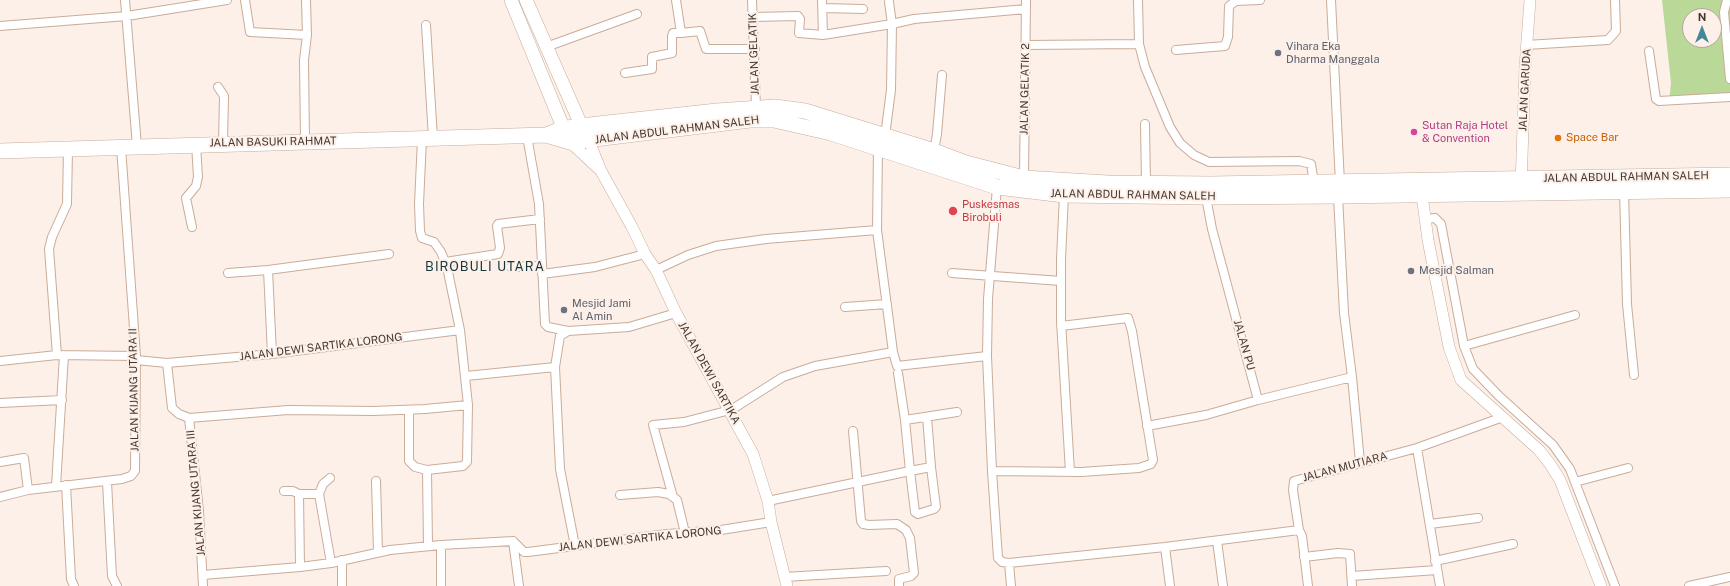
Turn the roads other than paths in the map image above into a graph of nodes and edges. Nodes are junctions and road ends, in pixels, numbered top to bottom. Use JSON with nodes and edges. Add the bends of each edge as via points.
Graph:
{"nodes":[{"id":1,"x":125,"y":0,"type":"edge"},
{"id":2,"x":227,"y":0,"type":"edge"},
{"id":3,"x":245,"y":0,"type":"edge"},
{"id":4,"x":306,"y":0,"type":"edge"},
{"id":5,"x":511,"y":0,"type":"edge"},
{"id":6,"x":526,"y":0,"type":"edge"},
{"id":7,"x":676,"y":0,"type":"edge"},
{"id":8,"x":752,"y":0,"type":"edge"},
{"id":9,"x":1026,"y":0,"type":"edge"},
{"id":10,"x":1138,"y":0,"type":"edge"},
{"id":11,"x":1260,"y":0,"type":"edge"},
{"id":12,"x":1331,"y":0,"type":"edge"},
{"id":13,"x":1530,"y":0,"type":"edge"},
{"id":14,"x":1615,"y":0,"type":"edge"},
{"id":15,"x":1727,"y":0,"type":"edge"},
{"id":16,"x":889,"y":2,"type":"dead end"},
{"id":17,"x":822,"y":4,"type":"edge"},
{"id":18,"x":863,"y":9,"type":"dead end"},
{"id":19,"x":1026,"y":9,"type":"junction"},
{"id":20,"x":636,"y":14,"type":"dead end"},
{"id":21,"x":127,"y":16,"type":"junction"},
{"id":22,"x":753,"y":18,"type":"junction"},
{"id":23,"x":426,"y":24,"type":"dead end"},
{"id":24,"x":892,"y":24,"type":"junction"},
{"id":25,"x":0,"y":26,"type":"edge"},
{"id":26,"x":681,"y":33,"type":"junction"},
{"id":27,"x":307,"y":35,"type":"junction"},
{"id":28,"x":823,"y":35,"type":"junction"},
{"id":29,"x":1140,"y":44,"type":"junction"},
{"id":30,"x":1026,"y":45,"type":"junction"},
{"id":31,"x":1526,"y":45,"type":"junction"},
{"id":32,"x":546,"y":47,"type":"junction"},
{"id":33,"x":755,"y":49,"type":"junction"},
{"id":34,"x":1176,"y":50,"type":"dead end"},
{"id":35,"x":1649,"y":51,"type":"dead end"},
{"id":36,"x":625,"y":73,"type":"dead end"},
{"id":37,"x":942,"y":74,"type":"dead end"},
{"id":38,"x":1730,"y":79,"type":"edge"},
{"id":39,"x":218,"y":86,"type":"dead end"},
{"id":40,"x":1730,"y":97,"type":"edge"},
{"id":41,"x":756,"y":107,"type":"junction"},
{"id":42,"x":1145,"y":124,"type":"dead end"},
{"id":43,"x":580,"y":126,"type":"junction"},
{"id":44,"x":562,"y":129,"type":"junction"},
{"id":45,"x":546,"y":135,"type":"junction"},
{"id":46,"x":527,"y":136,"type":"junction"},
{"id":47,"x":427,"y":138,"type":"junction"},
{"id":48,"x":589,"y":140,"type":"junction"},
{"id":49,"x":306,"y":141,"type":"junction"},
{"id":50,"x":570,"y":142,"type":"junction"},
{"id":51,"x":223,"y":143,"type":"junction"},
{"id":52,"x":881,"y":143,"type":"junction"},
{"id":53,"x":196,"y":144,"type":"junction"},
{"id":54,"x":137,"y":146,"type":"junction"},
{"id":55,"x":121,"y":147,"type":"junction"},
{"id":56,"x":68,"y":149,"type":"junction"},
{"id":57,"x":0,"y":151,"type":"edge"},
{"id":58,"x":934,"y":151,"type":"junction"},
{"id":59,"x":601,"y":171,"type":"junction"},
{"id":60,"x":1730,"y":175,"type":"edge"},
{"id":61,"x":1024,"y":178,"type":"junction"},
{"id":62,"x":1146,"y":183,"type":"junction"},
{"id":63,"x":1314,"y":183,"type":"junction"},
{"id":64,"x":1522,"y":186,"type":"junction"},
{"id":65,"x":997,"y":188,"type":"junction"},
{"id":66,"x":1246,"y":190,"type":"junction"},
{"id":67,"x":1339,"y":190,"type":"junction"},
{"id":68,"x":1624,"y":190,"type":"junction"},
{"id":69,"x":1730,"y":190,"type":"edge"},
{"id":70,"x":1064,"y":195,"type":"junction"},
{"id":71,"x":1422,"y":195,"type":"junction"},
{"id":72,"x":1206,"y":197,"type":"junction"},
{"id":73,"x":1425,"y":219,"type":"junction"},
{"id":74,"x":540,"y":220,"type":"junction"},
{"id":75,"x":192,"y":226,"type":"dead end"},
{"id":76,"x":876,"y":230,"type":"junction"},
{"id":77,"x":389,"y":254,"type":"dead end"},
{"id":78,"x":645,"y":254,"type":"junction"},
{"id":79,"x":445,"y":262,"type":"junction"},
{"id":80,"x":542,"y":266,"type":"junction"},
{"id":81,"x":511,"y":267,"type":"dead end"},
{"id":82,"x":268,"y":270,"type":"junction"},
{"id":83,"x":656,"y":270,"type":"junction"},
{"id":84,"x":952,"y":273,"type":"dead end"},
{"id":85,"x":228,"y":274,"type":"dead end"},
{"id":86,"x":542,"y":274,"type":"junction"},
{"id":87,"x":990,"y":275,"type":"junction"},
{"id":88,"x":1061,"y":281,"type":"junction"},
{"id":89,"x":886,"y":304,"type":"junction"},
{"id":90,"x":845,"y":307,"type":"dead end"},
{"id":91,"x":676,"y":313,"type":"junction"},
{"id":92,"x":1575,"y":315,"type":"dead end"},
{"id":93,"x":1061,"y":326,"type":"junction"},
{"id":94,"x":460,"y":330,"type":"junction"},
{"id":95,"x":568,"y":331,"type":"junction"},
{"id":96,"x":1464,"y":346,"type":"junction"},
{"id":97,"x":892,"y":352,"type":"junction"},
{"id":98,"x":272,"y":354,"type":"junction"},
{"id":99,"x":61,"y":355,"type":"junction"},
{"id":100,"x":987,"y":356,"type":"junction"},
{"id":101,"x":136,"y":358,"type":"junction"},
{"id":102,"x":0,"y":361,"type":"edge"},
{"id":103,"x":167,"y":363,"type":"junction"},
{"id":104,"x":555,"y":367,"type":"junction"},
{"id":105,"x":898,"y":373,"type":"dead end"},
{"id":106,"x":1634,"y":375,"type":"dead end"},
{"id":107,"x":466,"y":376,"type":"junction"},
{"id":108,"x":1352,"y":378,"type":"junction"},
{"id":109,"x":62,"y":400,"type":"junction"},
{"id":110,"x":1258,"y":400,"type":"junction"},
{"id":111,"x":0,"y":403,"type":"edge"},
{"id":112,"x":468,"y":405,"type":"junction"},
{"id":113,"x":409,"y":410,"type":"junction"},
{"id":114,"x":730,"y":410,"type":"junction"},
{"id":115,"x":957,"y":412,"type":"dead end"},
{"id":116,"x":927,"y":417,"type":"junction"},
{"id":117,"x":1503,"y":417,"type":"junction"},
{"id":118,"x":189,"y":418,"type":"junction"},
{"id":119,"x":905,"y":420,"type":"junction"},
{"id":120,"x":1147,"y":426,"type":"junction"},
{"id":121,"x":853,"y":431,"type":"dead end"},
{"id":122,"x":1417,"y":448,"type":"junction"},
{"id":123,"x":0,"y":462,"type":"edge"},
{"id":124,"x":1360,"y":462,"type":"junction"},
{"id":125,"x":931,"y":467,"type":"junction"},
{"id":126,"x":1628,"y":468,"type":"dead end"},
{"id":127,"x":428,"y":470,"type":"junction"},
{"id":128,"x":910,"y":471,"type":"junction"},
{"id":129,"x":992,"y":471,"type":"junction"},
{"id":130,"x":1070,"y":472,"type":"junction"},
{"id":131,"x":330,"y":478,"type":"dead end"},
{"id":132,"x":376,"y":481,"type":"dead end"},
{"id":133,"x":106,"y":482,"type":"junction"},
{"id":134,"x":1575,"y":482,"type":"junction"},
{"id":135,"x":858,"y":483,"type":"junction"},
{"id":136,"x":66,"y":485,"type":"junction"},
{"id":137,"x":56,"y":486,"type":"junction"},
{"id":138,"x":28,"y":490,"type":"junction"},
{"id":139,"x":284,"y":491,"type":"dead end"},
{"id":140,"x":299,"y":494,"type":"junction"},
{"id":141,"x":319,"y":494,"type":"junction"},
{"id":142,"x":620,"y":495,"type":"dead end"},
{"id":143,"x":0,"y":497,"type":"edge"},
{"id":144,"x":673,"y":497,"type":"junction"},
{"id":145,"x":768,"y":501,"type":"junction"},
{"id":146,"x":1478,"y":518,"type":"dead end"},
{"id":147,"x":770,"y":522,"type":"junction"},
{"id":148,"x":1430,"y":524,"type":"junction"},
{"id":149,"x":1299,"y":530,"type":"junction"},
{"id":150,"x":685,"y":533,"type":"junction"},
{"id":151,"x":1217,"y":541,"type":"junction"},
{"id":152,"x":513,"y":542,"type":"junction"},
{"id":153,"x":1513,"y":544,"type":"dead end"},
{"id":154,"x":441,"y":545,"type":"junction"},
{"id":155,"x":428,"y":546,"type":"junction"},
{"id":156,"x":575,"y":546,"type":"junction"},
{"id":157,"x":1165,"y":547,"type":"junction"},
{"id":158,"x":378,"y":552,"type":"junction"},
{"id":159,"x":1304,"y":557,"type":"junction"},
{"id":160,"x":342,"y":560,"type":"junction"},
{"id":161,"x":1435,"y":560,"type":"junction"},
{"id":162,"x":330,"y":563,"type":"junction"},
{"id":163,"x":1005,"y":563,"type":"junction"},
{"id":164,"x":300,"y":567,"type":"junction"},
{"id":165,"x":1437,"y":570,"type":"junction"},
{"id":166,"x":886,"y":571,"type":"dead end"},
{"id":167,"x":203,"y":575,"type":"junction"},
{"id":168,"x":1352,"y":576,"type":"junction"},
{"id":169,"x":1730,"y":578,"type":"edge"},
{"id":170,"x":786,"y":582,"type":"edge"},
{"id":171,"x":74,"y":586,"type":"edge"},
{"id":172,"x":117,"y":586,"type":"edge"},
{"id":173,"x":203,"y":586,"type":"edge"},
{"id":174,"x":342,"y":586,"type":"edge"},
{"id":175,"x":441,"y":586,"type":"edge"},
{"id":176,"x":518,"y":586,"type":"edge"},
{"id":177,"x":899,"y":586,"type":"edge"},
{"id":178,"x":1011,"y":586,"type":"edge"},
{"id":179,"x":1170,"y":586,"type":"edge"},
{"id":180,"x":1223,"y":586,"type":"edge"},
{"id":181,"x":1308,"y":586,"type":"edge"},
{"id":182,"x":1352,"y":586,"type":"edge"},
{"id":183,"x":1440,"y":586,"type":"edge"},
{"id":184,"x":1601,"y":586,"type":"edge"},
{"id":185,"x":1615,"y":586,"type":"edge"},
{"id":186,"x":1689,"y":586,"type":"edge"}],
"edges":[{"from":1,"to":21,"type":"street"},
{"from":2,"to":21,"type":"street"},
{"from":3,"to":27,"type":"street","via":[[250,32]]},
{"from":4,"to":27,"type":"street"},
{"from":5,"to":44,"type":"main road"},
{"from":6,"to":32,"type":"main road"},
{"from":7,"to":26,"type":"street"},
{"from":8,"to":22,"type":"street","name":"JALAN GELATIK"},
{"from":9,"to":19,"type":"street","name":"JALAN GELATIK 2"},
{"from":10,"to":29,"type":"street"},
{"from":11,"to":34,"type":"street","via":[[1236,1],[1229,6],[1228,37],[1225,46]]},
{"from":12,"to":67,"type":"street"},
{"from":13,"to":31,"type":"street","name":"JALAN GARUDA"},
{"from":14,"to":31,"type":"street","via":[[1616,31],[1608,40]]},
{"from":15,"to":38,"type":"street","via":[[1724,12]]},
{"from":16,"to":24,"type":"street"},
{"from":17,"to":18,"type":"street"},
{"from":17,"to":28,"type":"street"},
{"from":19,"to":24,"type":"street","via":[[914,19]]},
{"from":19,"to":30,"type":"street","name":"JALAN GELATIK 2"},
{"from":20,"to":32,"type":"street"},
{"from":21,"to":25,"type":"street"},
{"from":21,"to":54,"type":"street"},
{"from":22,"to":28,"type":"street","via":[[798,16],[799,33]]},
{"from":22,"to":33,"type":"street","name":"JALAN GELATIK"},
{"from":23,"to":47,"type":"street"},
{"from":24,"to":28,"type":"street"},
{"from":24,"to":52,"type":"street","via":[[891,90]]},
{"from":26,"to":33,"type":"street","via":[[700,31],[708,50]]},
{"from":26,"to":36,"type":"street","via":[[673,33],[672,53],[652,57],[652,69]]},
{"from":27,"to":49,"type":"street","via":[[304,60]]},
{"from":29,"to":30,"type":"street"},
{"from":29,"to":63,"type":"street","via":[[1145,68],[1170,127],[1180,143],[1194,155],[1209,162],[1224,163],[1299,161],[1311,164]]},
{"from":30,"to":61,"type":"street","name":"JALAN GELATIK 2"},
{"from":31,"to":64,"type":"street","name":"JALAN GARUDA"},
{"from":32,"to":43,"type":"main road"},
{"from":33,"to":41,"type":"street","name":"JALAN GELATIK"},
{"from":35,"to":40,"type":"street","via":[[1656,99],[1659,101]]},
{"from":37,"to":58,"type":"street"},
{"from":39,"to":51,"type":"street","via":[[224,96]]},
{"from":41,"to":43,"type":"highway","name":"JALAN ABDUL RAHMAN SALEH"},
{"from":41,"to":52,"type":"highway","name":"JALAN ABDUL RAHMAN SALEH","via":[[805,111]]},
{"from":42,"to":62,"type":"street"},
{"from":43,"to":44,"type":"highway","name":"JALAN ABDUL RAHMAN SALEH"},
{"from":43,"to":48,"type":"main road"},
{"from":44,"to":45,"type":"highway","name":"JALAN ABDUL RAHMAN SALEH"},
{"from":44,"to":50,"type":"main road"},
{"from":45,"to":46,"type":"highway","name":"JALAN BASUKI RAHMAT"},
{"from":45,"to":50,"type":"highway"},
{"from":46,"to":47,"type":"highway","name":"JALAN BASUKI RAHMAT"},
{"from":46,"to":74,"type":"street"},
{"from":47,"to":49,"type":"highway","name":"JALAN BASUKI RAHMAT"},
{"from":47,"to":79,"type":"street","via":[[419,204],[420,231],[422,238],[438,245]]},
{"from":48,"to":50,"type":"highway","name":"JALAN ABDUL RAHMAN SALEH"},
{"from":48,"to":52,"type":"highway","name":"JALAN ABDUL RAHMAN SALEH","via":[[750,120],[774,120]]},
{"from":48,"to":59,"type":"street"},
{"from":49,"to":51,"type":"highway","name":"JALAN BASUKI RAHMAT"},
{"from":50,"to":59,"type":"street"},
{"from":51,"to":53,"type":"highway","name":"JALAN BASUKI RAHMAT"},
{"from":52,"to":58,"type":"highway","name":"JALAN ABDUL RAHMAN SALEH"},
{"from":52,"to":65,"type":"highway","name":"JALAN ABDUL RAHMAN SALEH"},
{"from":52,"to":76,"type":"street"},
{"from":53,"to":54,"type":"highway","name":"JALAN BASUKI RAHMAT"},
{"from":53,"to":75,"type":"street","via":[[198,177],[196,186],[186,198]]},
{"from":54,"to":55,"type":"highway","name":"JALAN BASUKI RAHMAT"},
{"from":55,"to":56,"type":"highway","name":"JALAN BASUKI RAHMAT"},
{"from":55,"to":101,"type":"street","name":"JALAN KIJANG UTARA II"},
{"from":56,"to":57,"type":"highway","name":"JALAN BASUKI RAHMAT"},
{"from":56,"to":99,"type":"street","via":[[67,204],[49,249]]},
{"from":58,"to":61,"type":"highway","name":"JALAN ABDUL RAHMAN SALEH","via":[[966,164]]},
{"from":59,"to":78,"type":"street","name":"JALAN DEWI SARTIKA"},
{"from":60,"to":64,"type":"highway","name":"JALAN ABDUL RAHMAN SALEH"},
{"from":61,"to":62,"type":"highway","name":"JALAN ABDUL RAHMAN SALEH"},
{"from":62,"to":66,"type":"highway","name":"JALAN ABDUL RAHMAN SALEH"},
{"from":63,"to":66,"type":"highway","name":"JALAN ABDUL RAHMAN SALEH"},
{"from":63,"to":67,"type":"highway","name":"JALAN ABDUL RAHMAN SALEH"},
{"from":64,"to":67,"type":"highway","name":"JALAN ABDUL RAHMAN SALEH"},
{"from":64,"to":68,"type":"highway","name":"JALAN ABDUL RAHMAN SALEH"},
{"from":64,"to":71,"type":"highway","name":"JALAN ABDUL RAHMAN SALEH"},
{"from":65,"to":70,"type":"highway","name":"JALAN ABDUL RAHMAN SALEH"},
{"from":65,"to":87,"type":"street"},
{"from":66,"to":67,"type":"highway","name":"JALAN ABDUL RAHMAN SALEH"},
{"from":66,"to":72,"type":"highway","name":"JALAN ABDUL RAHMAN SALEH"},
{"from":67,"to":71,"type":"highway","name":"JALAN ABDUL RAHMAN SALEH"},
{"from":67,"to":108,"type":"street","via":[[1344,313]]},
{"from":68,"to":69,"type":"highway","name":"JALAN ABDUL RAHMAN SALEH"},
{"from":68,"to":106,"type":"street","via":[[1627,304]]},
{"from":70,"to":72,"type":"highway","name":"JALAN ABDUL RAHMAN SALEH"},
{"from":70,"to":88,"type":"street"},
{"from":71,"to":73,"type":"street"},
{"from":72,"to":110,"type":"street","name":"JALAN PU","via":[[1212,229]]},
{"from":73,"to":96,"type":"street","via":[[1435,218],[1441,224]]},
{"from":73,"to":117,"type":"street","via":[[1449,347],[1455,365],[1461,380],[1468,388]]},
{"from":74,"to":79,"type":"street","via":[[497,225],[500,248],[498,254]]},
{"from":74,"to":80,"type":"street"},
{"from":76,"to":83,"type":"street","via":[[766,238],[716,246],[688,255]]},
{"from":76,"to":89,"type":"street"},
{"from":77,"to":82,"type":"street"},
{"from":78,"to":83,"type":"street","name":"JALAN DEWI SARTIKA"},
{"from":78,"to":86,"type":"street","via":[[595,267]]},
{"from":79,"to":94,"type":"street"},
{"from":80,"to":81,"type":"street"},
{"from":80,"to":86,"type":"street"},
{"from":82,"to":85,"type":"street"},
{"from":82,"to":98,"type":"street"},
{"from":83,"to":91,"type":"street","name":"JALAN DEWI SARTIKA"},
{"from":84,"to":87,"type":"street"},
{"from":86,"to":95,"type":"street","via":[[545,324],[548,328]]},
{"from":87,"to":88,"type":"street"},
{"from":87,"to":100,"type":"street"},
{"from":88,"to":93,"type":"street"},
{"from":89,"to":90,"type":"street"},
{"from":89,"to":97,"type":"street"},
{"from":91,"to":95,"type":"street","via":[[629,327]]},
{"from":91,"to":114,"type":"street","name":"JALAN DEWI SARTIKA"},
{"from":92,"to":96,"type":"street"},
{"from":93,"to":120,"type":"street","via":[[1128,318]]},
{"from":93,"to":130,"type":"street"},
{"from":94,"to":98,"type":"street","name":"JALAN DEWI SARTIKA LORONG"},
{"from":94,"to":107,"type":"street"},
{"from":95,"to":104,"type":"street","via":[[560,336]]},
{"from":96,"to":134,"type":"street","via":[[1473,369],[1553,445],[1570,468]]},
{"from":97,"to":100,"type":"street","via":[[897,366]]},
{"from":97,"to":114,"type":"street","via":[[815,366],[790,375]]},
{"from":98,"to":103,"type":"street","name":"JALAN DEWI SARTIKA LORONG"},
{"from":99,"to":101,"type":"street","name":"JALAN DEWI SARTIKA LORONG"},
{"from":99,"to":102,"type":"street","name":"JALAN DEWI SARTIKA LORONG"},
{"from":99,"to":109,"type":"street"},
{"from":100,"to":129,"type":"street"},
{"from":101,"to":103,"type":"street","name":"JALAN DEWI SARTIKA LORONG"},
{"from":101,"to":133,"type":"street","name":"JALAN KIJANG UTARA II","via":[[135,471],[127,478]]},
{"from":103,"to":118,"type":"street","name":"JALAN KIJANG UTARA III","via":[[172,408]]},
{"from":104,"to":107,"type":"street"},
{"from":104,"to":156,"type":"street","via":[[560,469]]},
{"from":105,"to":119,"type":"street"},
{"from":107,"to":112,"type":"street"},
{"from":108,"to":110,"type":"street"},
{"from":108,"to":124,"type":"street"},
{"from":109,"to":111,"type":"street"},
{"from":109,"to":137,"type":"street"},
{"from":110,"to":120,"type":"street","via":[[1206,415]]},
{"from":112,"to":113,"type":"street"},
{"from":112,"to":127,"type":"street","via":[[466,464]]},
{"from":113,"to":118,"type":"street","via":[[288,410]]},
{"from":113,"to":127,"type":"street","via":[[409,461],[415,468]]},
{"from":114,"to":144,"type":"street","via":[[684,422],[653,425]]},
{"from":114,"to":145,"type":"street","name":"JALAN DEWI SARTIKA","via":[[753,454]]},
{"from":115,"to":116,"type":"street"},
{"from":116,"to":119,"type":"street"},
{"from":116,"to":125,"type":"street"},
{"from":117,"to":122,"type":"street","name":"JALAN MUTIARA"},
{"from":117,"to":184,"type":"street","via":[[1539,450],[1560,480]]},
{"from":118,"to":167,"type":"street","name":"JALAN KIJANG UTARA III"},
{"from":119,"to":128,"type":"street"},
{"from":120,"to":130,"type":"street","via":[[1153,460],[1150,464],[1139,468]]},
{"from":121,"to":135,"type":"street"},
{"from":122,"to":124,"type":"street","name":"JALAN MUTIARA"},
{"from":122,"to":148,"type":"street"},
{"from":123,"to":138,"type":"street","via":[[24,458]]},
{"from":124,"to":149,"type":"street","name":"JALAN MUTIARA","via":[[1294,481]]},
{"from":125,"to":128,"type":"street"},
{"from":125,"to":128,"type":"street","via":[[936,507],[918,514],[915,512]]},
{"from":126,"to":134,"type":"street"},
{"from":127,"to":155,"type":"street"},
{"from":128,"to":135,"type":"street"},
{"from":129,"to":130,"type":"street"},
{"from":129,"to":163,"type":"street","via":[[998,558]]},
{"from":131,"to":141,"type":"street","via":[[323,484]]},
{"from":132,"to":158,"type":"street"},
{"from":133,"to":136,"type":"street","name":"JALAN KIJANG UTARA II"},
{"from":133,"to":172,"type":"street","via":[[112,576]]},
{"from":134,"to":185,"type":"street"},
{"from":135,"to":145,"type":"street"},
{"from":135,"to":177,"type":"street","via":[[860,517],[863,524],[897,524],[908,533],[914,570],[910,576],[899,578]]},
{"from":136,"to":137,"type":"street","name":"JALAN KIJANG UTARA II"},
{"from":136,"to":171,"type":"street","via":[[71,579]]},
{"from":137,"to":138,"type":"street","name":"JALAN KIJANG UTARA II"},
{"from":138,"to":143,"type":"street","name":"JALAN KIJANG UTARA II"},
{"from":139,"to":140,"type":"street"},
{"from":140,"to":141,"type":"street"},
{"from":140,"to":164,"type":"street"},
{"from":141,"to":162,"type":"street"},
{"from":142,"to":144,"type":"street","via":[[658,492],[668,493]]},
{"from":144,"to":150,"type":"street","via":[[677,500]]},
{"from":145,"to":147,"type":"street","name":"JALAN DEWI SARTIKA"},
{"from":146,"to":148,"type":"street"},
{"from":147,"to":150,"type":"street","name":"JALAN DEWI SARTIKA LORONG"},
{"from":147,"to":170,"type":"street","name":"JALAN DEWI SARTIKA"},
{"from":148,"to":161,"type":"street"},
{"from":149,"to":151,"type":"street"},
{"from":149,"to":159,"type":"street"},
{"from":150,"to":156,"type":"street","name":"JALAN DEWI SARTIKA LORONG"},
{"from":151,"to":157,"type":"street"},
{"from":151,"to":180,"type":"street"},
{"from":152,"to":154,"type":"street"},
{"from":152,"to":156,"type":"street","name":"JALAN DEWI SARTIKA LORONG","via":[[528,552]]},
{"from":152,"to":176,"type":"street"},
{"from":153,"to":161,"type":"street"},
{"from":154,"to":155,"type":"street"},
{"from":154,"to":175,"type":"street"},
{"from":155,"to":158,"type":"street"},
{"from":157,"to":163,"type":"street"},
{"from":157,"to":179,"type":"street"},
{"from":158,"to":160,"type":"street"},
{"from":159,"to":168,"type":"street","via":[[1348,554],[1352,557]]},
{"from":159,"to":181,"type":"street"},
{"from":160,"to":162,"type":"street"},
{"from":160,"to":174,"type":"street"},
{"from":161,"to":165,"type":"street"},
{"from":162,"to":164,"type":"street"},
{"from":163,"to":178,"type":"street"},
{"from":164,"to":167,"type":"street"},
{"from":165,"to":168,"type":"street"},
{"from":165,"to":183,"type":"street"},
{"from":166,"to":170,"type":"street"},
{"from":167,"to":173,"type":"street","name":"JALAN KIJANG UTARA III"},
{"from":168,"to":182,"type":"street"},
{"from":169,"to":186,"type":"street"}]}
